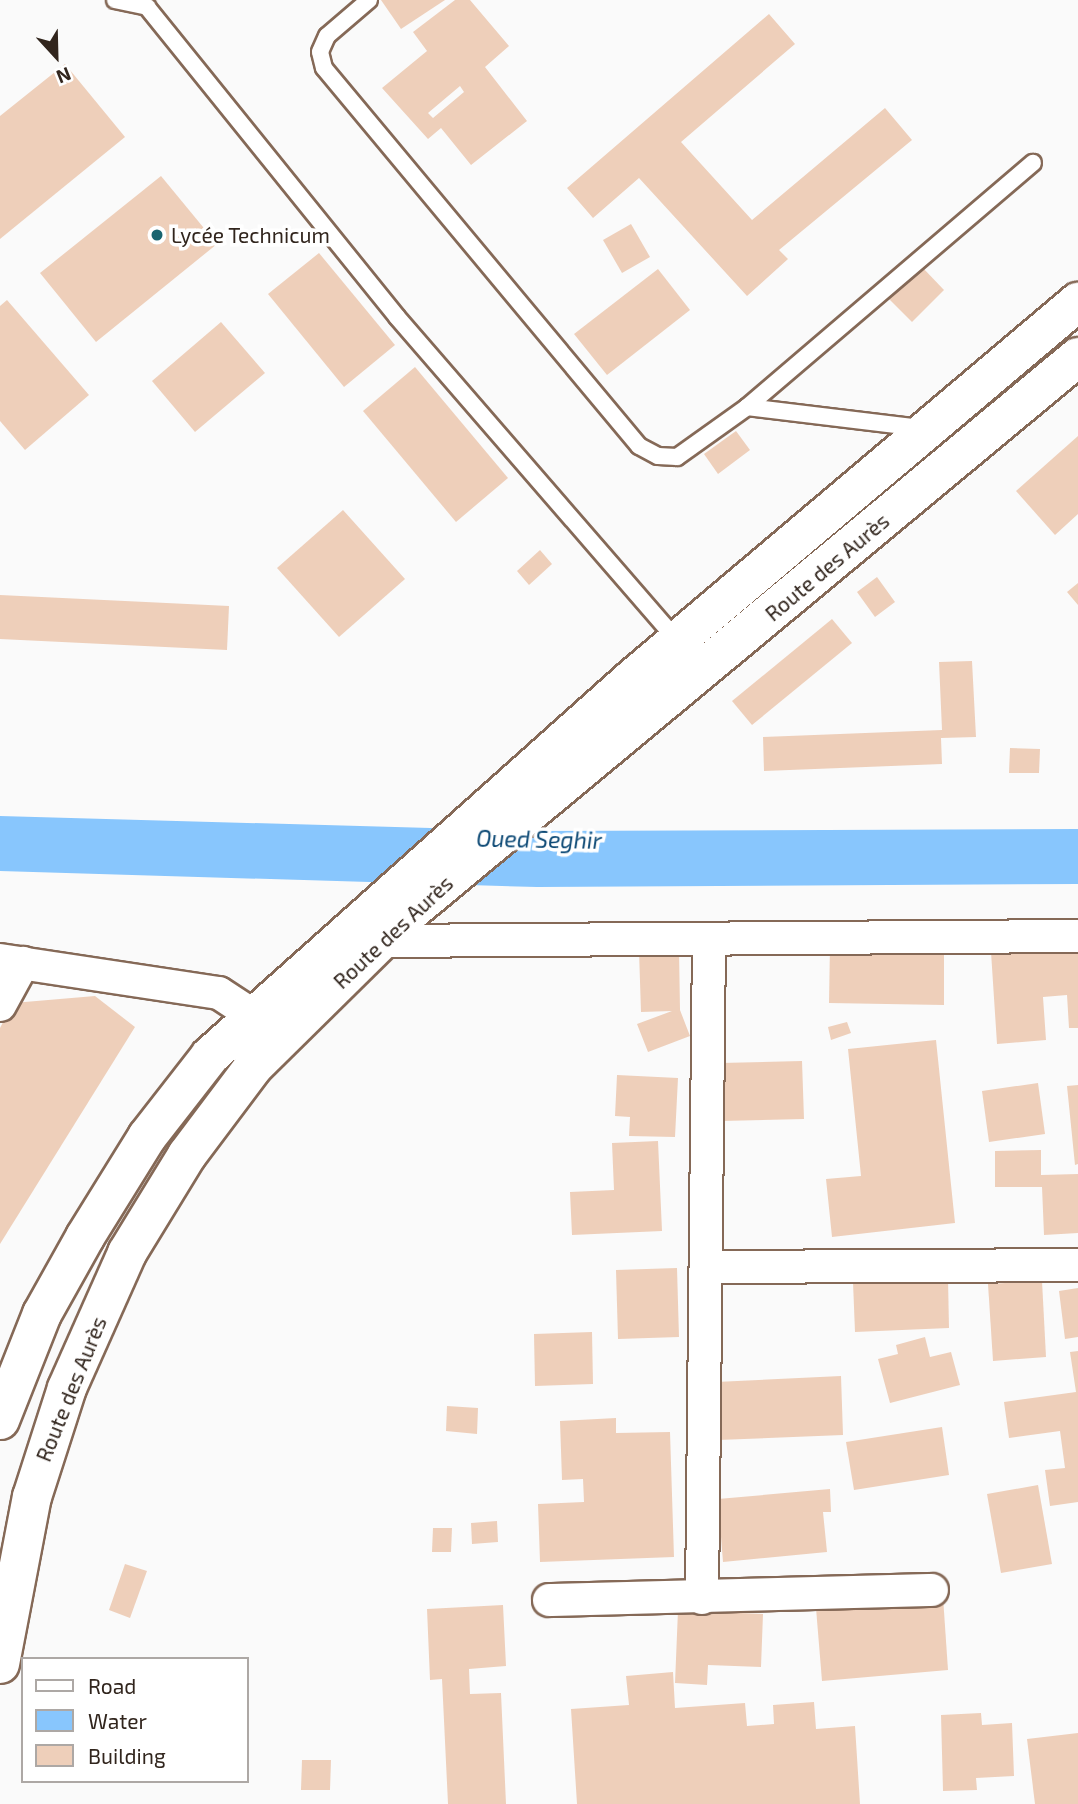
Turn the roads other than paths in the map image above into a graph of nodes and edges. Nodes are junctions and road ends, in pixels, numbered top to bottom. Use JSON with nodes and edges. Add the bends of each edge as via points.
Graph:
{"nodes":[{"id":1,"x":116,"y":0,"type":"edge"},
{"id":2,"x":369,"y":0,"type":"edge"},
{"id":3,"x":1033,"y":163,"type":"dead end"},
{"id":4,"x":1078,"y":302,"type":"edge"},
{"id":5,"x":1078,"y":357,"type":"edge"},
{"id":6,"x":747,"y":407,"type":"junction"},
{"id":7,"x":924,"y":429,"type":"junction"},
{"id":8,"x":677,"y":640,"type":"junction"},
{"id":9,"x":544,"y":781,"type":"junction"},
{"id":10,"x":401,"y":902,"type":"junction"},
{"id":11,"x":1078,"y":936,"type":"edge"},
{"id":12,"x":709,"y":939,"type":"junction"},
{"id":13,"x":381,"y":941,"type":"junction"},
{"id":14,"x":11,"y":961,"type":"edge"},
{"id":15,"x":0,"y":1005,"type":"edge"},
{"id":16,"x":254,"y":1012,"type":"junction"},
{"id":17,"x":282,"y":1038,"type":"junction"},
{"id":18,"x":1078,"y":1265,"type":"edge"},
{"id":19,"x":710,"y":1267,"type":"junction"},
{"id":20,"x":0,"y":1420,"type":"edge"},
{"id":21,"x":932,"y":1590,"type":"dead end"},
{"id":22,"x":702,"y":1598,"type":"junction"},
{"id":23,"x":549,"y":1600,"type":"dead end"},
{"id":24,"x":0,"y":1664,"type":"edge"}],
"edges":[{"from":1,"to":8,"type":"lane","via":[[146,7],[397,317]]},
{"from":2,"to":6,"type":"lane","via":[[327,36],[320,52],[324,68],[639,446],[677,457]]},
{"from":3,"to":6,"type":"lane"},
{"from":4,"to":7,"type":"street","name":"Route des Aurès"},
{"from":5,"to":9,"type":"street","name":"Route des Aurès"},
{"from":6,"to":7,"type":"lane"},
{"from":7,"to":8,"type":"street","name":"Route des Aurès"},
{"from":8,"to":9,"type":"street","name":"Route des Aurès"},
{"from":9,"to":10,"type":"street","name":"Route des Aurès"},
{"from":10,"to":13,"type":"street","name":"Route des Aurès"},
{"from":10,"to":16,"type":"street","name":"Route des Aurès"},
{"from":11,"to":12,"type":"street"},
{"from":12,"to":13,"type":"street"},
{"from":12,"to":19,"type":"street"},
{"from":13,"to":17,"type":"street","name":"Route des Aurès"},
{"from":14,"to":15,"type":"street"},
{"from":14,"to":16,"type":"street","via":[[219,993]]},
{"from":16,"to":17,"type":"street"},
{"from":16,"to":20,"type":"street","name":"Route des Aurès","via":[[210,1056],[133,1159],[43,1314]]},
{"from":17,"to":24,"type":"street","name":"Route des Aurès","via":[[187,1156],[127,1253],[44,1449]]},
{"from":18,"to":19,"type":"street"},
{"from":19,"to":22,"type":"street"},
{"from":21,"to":22,"type":"street","via":[[723,1592]]},
{"from":22,"to":23,"type":"street"}]}
